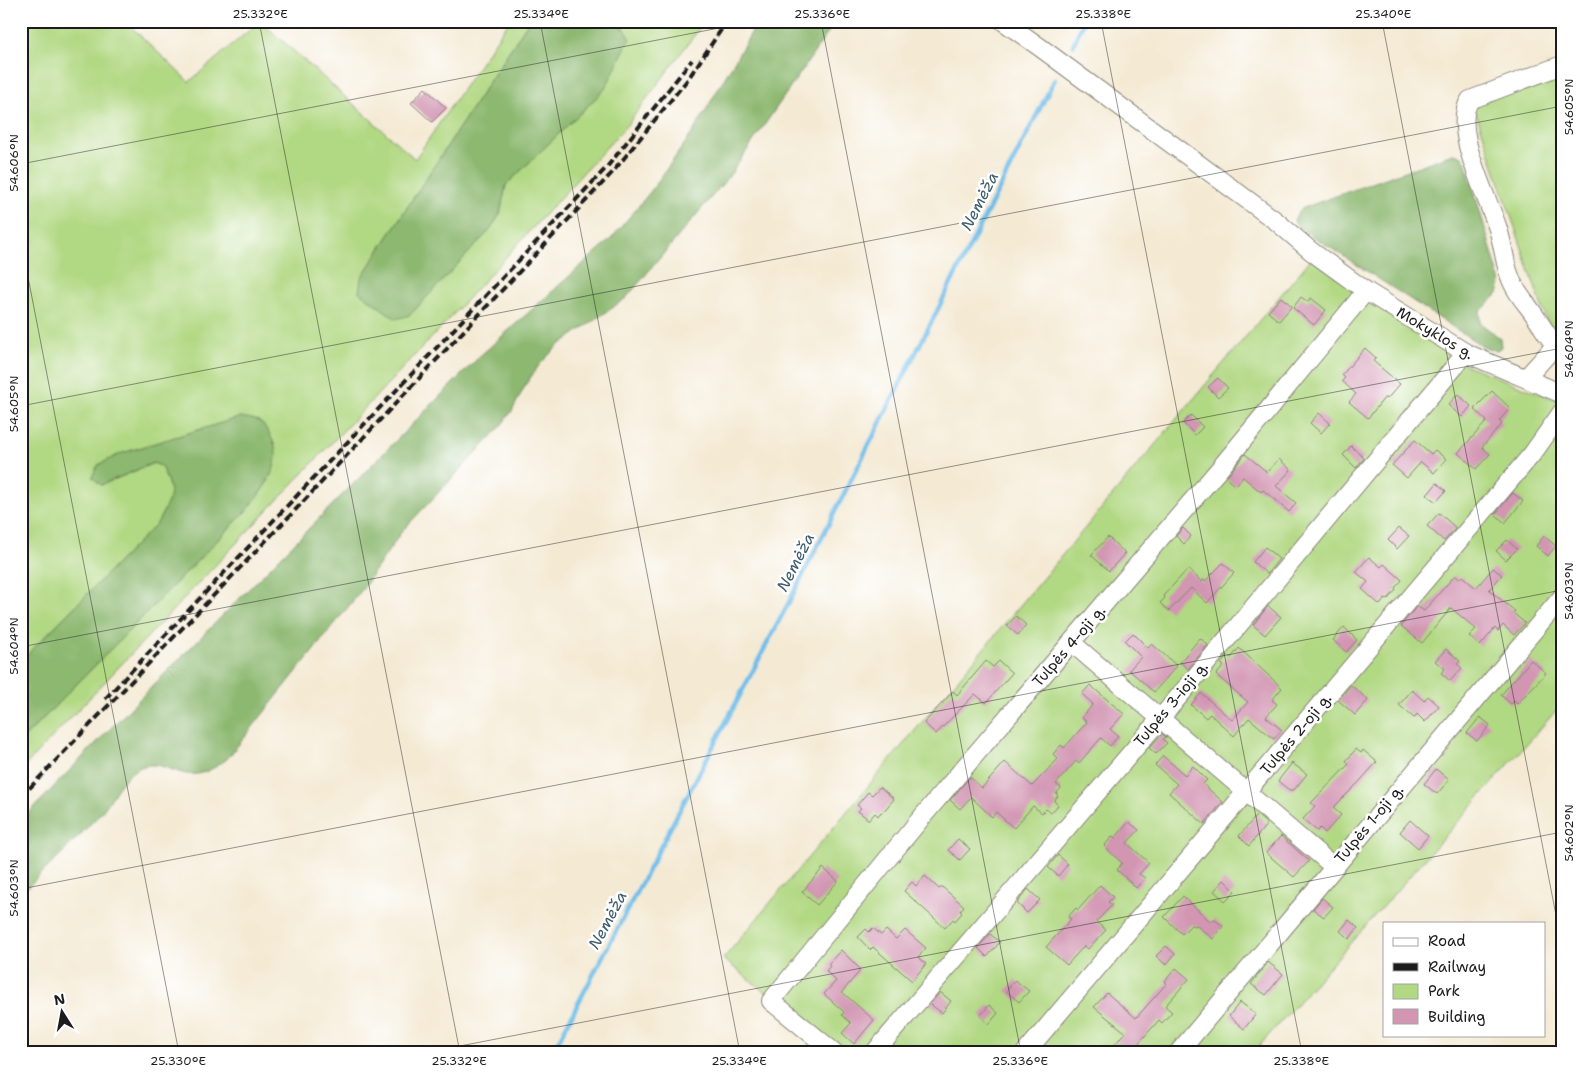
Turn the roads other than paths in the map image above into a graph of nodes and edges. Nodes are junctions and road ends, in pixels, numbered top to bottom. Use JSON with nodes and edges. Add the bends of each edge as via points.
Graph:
{"nodes":[{"id":1,"x":1003,"y":21,"type":"edge"},
{"id":2,"x":1562,"y":65,"type":"edge"},
{"id":3,"x":1366,"y":291,"type":"junction"},
{"id":4,"x":1558,"y":349,"type":"edge"},
{"id":5,"x":1466,"y":353,"type":"junction"},
{"id":6,"x":1526,"y":378,"type":"junction"},
{"id":7,"x":1562,"y":394,"type":"edge"},
{"id":8,"x":1562,"y":412,"type":"edge"},
{"id":9,"x":1562,"y":597,"type":"edge"},
{"id":10,"x":1072,"y":644,"type":"junction"},
{"id":11,"x":1160,"y":719,"type":"junction"},
{"id":12,"x":1247,"y":792,"type":"junction"},
{"id":13,"x":1334,"y":867,"type":"junction"},
{"id":14,"x":835,"y":1053,"type":"edge"},
{"id":15,"x":874,"y":1053,"type":"edge"},
{"id":16,"x":1025,"y":1053,"type":"edge"},
{"id":17,"x":1178,"y":1053,"type":"edge"}],
"edges":[{"from":1,"to":3,"type":"street","name":"Mokyklos g."},
{"from":2,"to":4,"type":"street","via":[[1470,100],[1464,119],[1469,151],[1498,228],[1506,267],[1516,291]]},
{"from":3,"to":5,"type":"street","name":"Mokyklos g."},
{"from":3,"to":10,"type":"street","name":"Tulpės 4-oji g."},
{"from":4,"to":6,"type":"street"},
{"from":5,"to":6,"type":"street","name":"Mokyklos g."},
{"from":5,"to":11,"type":"street","name":"Tulpės 3-ioji g."},
{"from":6,"to":7,"type":"street","name":"Mokyklos g."},
{"from":8,"to":12,"type":"street","name":"Tulpės 2-oji g.","via":[[1533,453]]},
{"from":9,"to":13,"type":"street","name":"Tulpės 1-oji g."},
{"from":10,"to":11,"type":"street"},
{"from":10,"to":14,"type":"street","name":"Tulpės 4-oji g.","via":[[922,817],[771,1001]]},
{"from":11,"to":12,"type":"street"},
{"from":11,"to":15,"type":"street","name":"Tulpės 3-ioji g."},
{"from":12,"to":13,"type":"street"},
{"from":12,"to":16,"type":"street","name":"Tulpės 2-oji g."},
{"from":13,"to":17,"type":"street","name":"Tulpės 1-oji g."}]}
